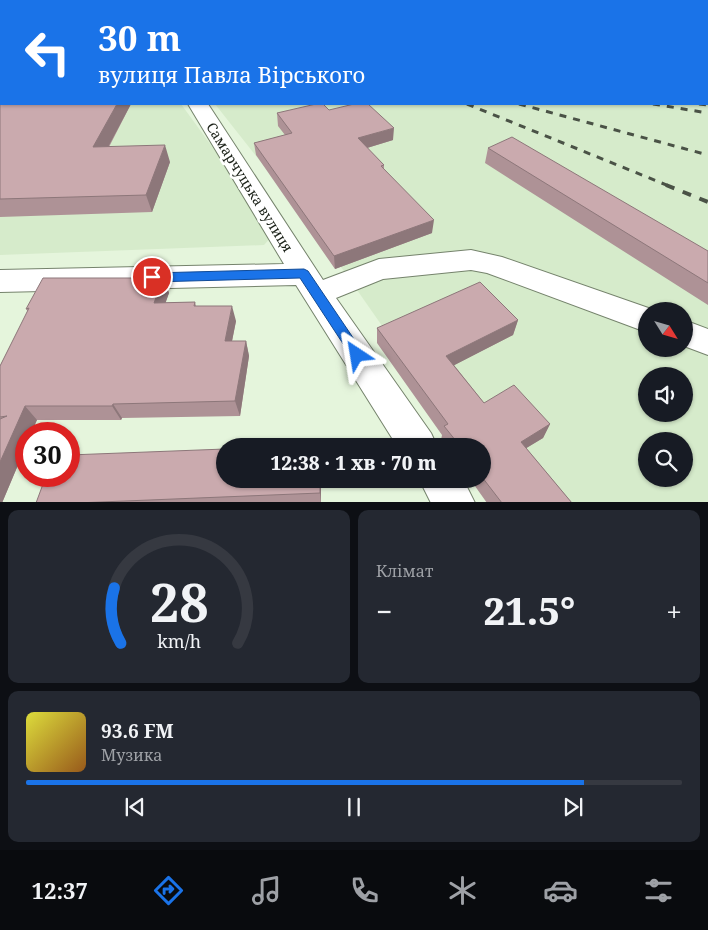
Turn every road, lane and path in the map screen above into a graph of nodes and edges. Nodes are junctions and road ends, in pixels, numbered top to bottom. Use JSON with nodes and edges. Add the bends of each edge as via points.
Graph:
{"nodes":[{"id":1,"x":199,"y":105,"type":"edge"},
{"id":2,"x":0,"y":281,"type":"edge"},
{"id":3,"x":310,"y":284,"type":"junction"},
{"id":4,"x":638,"y":317,"type":"edge"},
{"id":5,"x":693,"y":336,"type":"edge"},
{"id":6,"x":708,"y":342,"type":"edge"},
{"id":7,"x":413,"y":438,"type":"edge"},
{"id":8,"x":445,"y":488,"type":"edge"},
{"id":9,"x":455,"y":502,"type":"edge"}],
"edges":[{"from":1,"to":3,"type":"street","name":"Самарчуцька вулиця"},
{"from":2,"to":3,"type":"street"},
{"from":3,"to":4,"type":"street","via":[[379,269],[471,260],[492,264]]},
{"from":3,"to":7,"type":"street","name":"Самарчуцька вулиця"},
{"from":5,"to":6,"type":"street"},
{"from":8,"to":9,"type":"street"}]}
